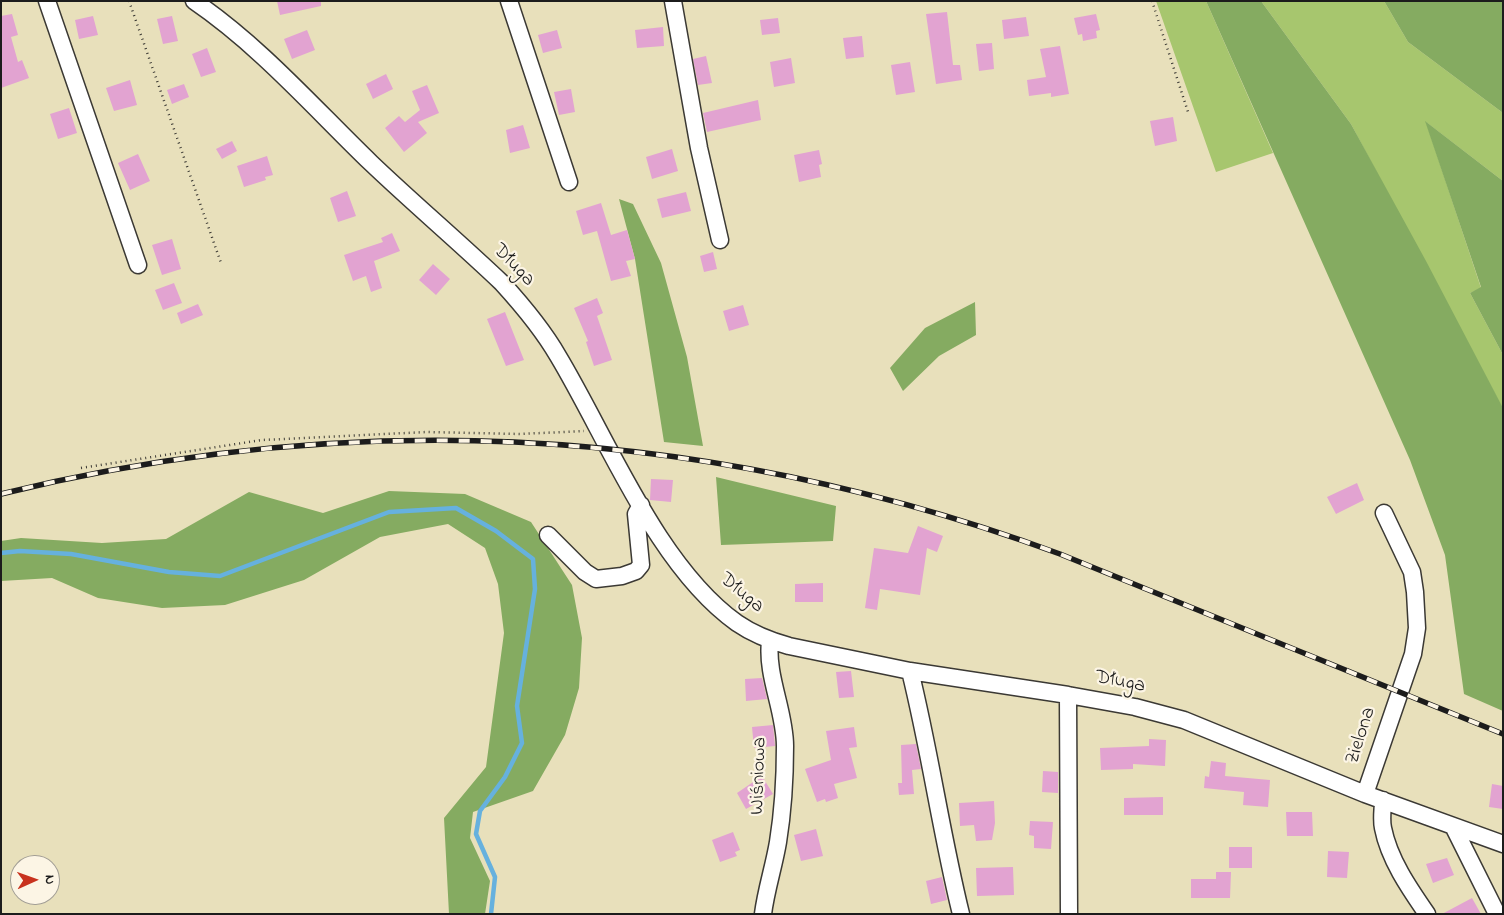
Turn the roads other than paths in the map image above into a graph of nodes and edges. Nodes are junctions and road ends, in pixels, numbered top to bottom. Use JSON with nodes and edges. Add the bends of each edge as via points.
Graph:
{"nodes":[{"id":1,"x":46,"y":1,"type":"edge"},
{"id":2,"x":194,"y":1,"type":"edge"},
{"id":3,"x":508,"y":1,"type":"edge"},
{"id":4,"x":673,"y":1,"type":"edge"},
{"id":5,"x":569,"y":182,"type":"dead end"},
{"id":6,"x":720,"y":240,"type":"dead end"},
{"id":7,"x":138,"y":266,"type":"dead end"},
{"id":8,"x":641,"y":505,"type":"junction"},
{"id":9,"x":1384,"y":513,"type":"dead end"},
{"id":10,"x":548,"y":535,"type":"dead end"},
{"id":11,"x":770,"y":641,"type":"junction"},
{"id":12,"x":910,"y":671,"type":"junction"},
{"id":13,"x":1068,"y":695,"type":"junction"},
{"id":14,"x":1365,"y":794,"type":"junction"},
{"id":15,"x":1383,"y":800,"type":"junction"},
{"id":16,"x":1454,"y":826,"type":"junction"},
{"id":17,"x":1503,"y":844,"type":"edge"},
{"id":18,"x":763,"y":914,"type":"edge"},
{"id":19,"x":962,"y":914,"type":"edge"},
{"id":20,"x":1069,"y":914,"type":"edge"},
{"id":21,"x":1427,"y":914,"type":"edge"},
{"id":22,"x":1496,"y":914,"type":"edge"}],
"edges":[{"from":1,"to":7,"type":"street"},
{"from":2,"to":8,"type":"street","name":"Długa","via":[[221,20],[292,84],[521,304],[557,353]]},
{"from":3,"to":5,"type":"street"},
{"from":4,"to":6,"type":"street","via":[[699,148]]},
{"from":8,"to":10,"type":"street","via":[[636,514],[641,565],[636,571],[622,576],[596,578],[585,572]]},
{"from":8,"to":11,"type":"street","name":"Długa","via":[[654,529],[715,604],[737,623]]},
{"from":9,"to":14,"type":"street","name":"Zielona","via":[[1412,572],[1417,628],[1412,654]]},
{"from":11,"to":12,"type":"street","name":"Długa"},
{"from":11,"to":18,"type":"street","name":"Wiśniowa","via":[[768,656],[781,714],[784,761],[778,842]]},
{"from":12,"to":13,"type":"street","name":"Długa"},
{"from":12,"to":19,"type":"street","via":[[948,862]]},
{"from":13,"to":14,"type":"street","name":"Długa","via":[[1184,720]]},
{"from":13,"to":20,"type":"street"},
{"from":14,"to":15,"type":"street","name":"Długa"},
{"from":15,"to":16,"type":"street","name":"Długa"},
{"from":15,"to":21,"type":"street","via":[[1382,826],[1386,840],[1403,876]]},
{"from":16,"to":17,"type":"street","name":"Długa"},
{"from":16,"to":22,"type":"street"}]}
